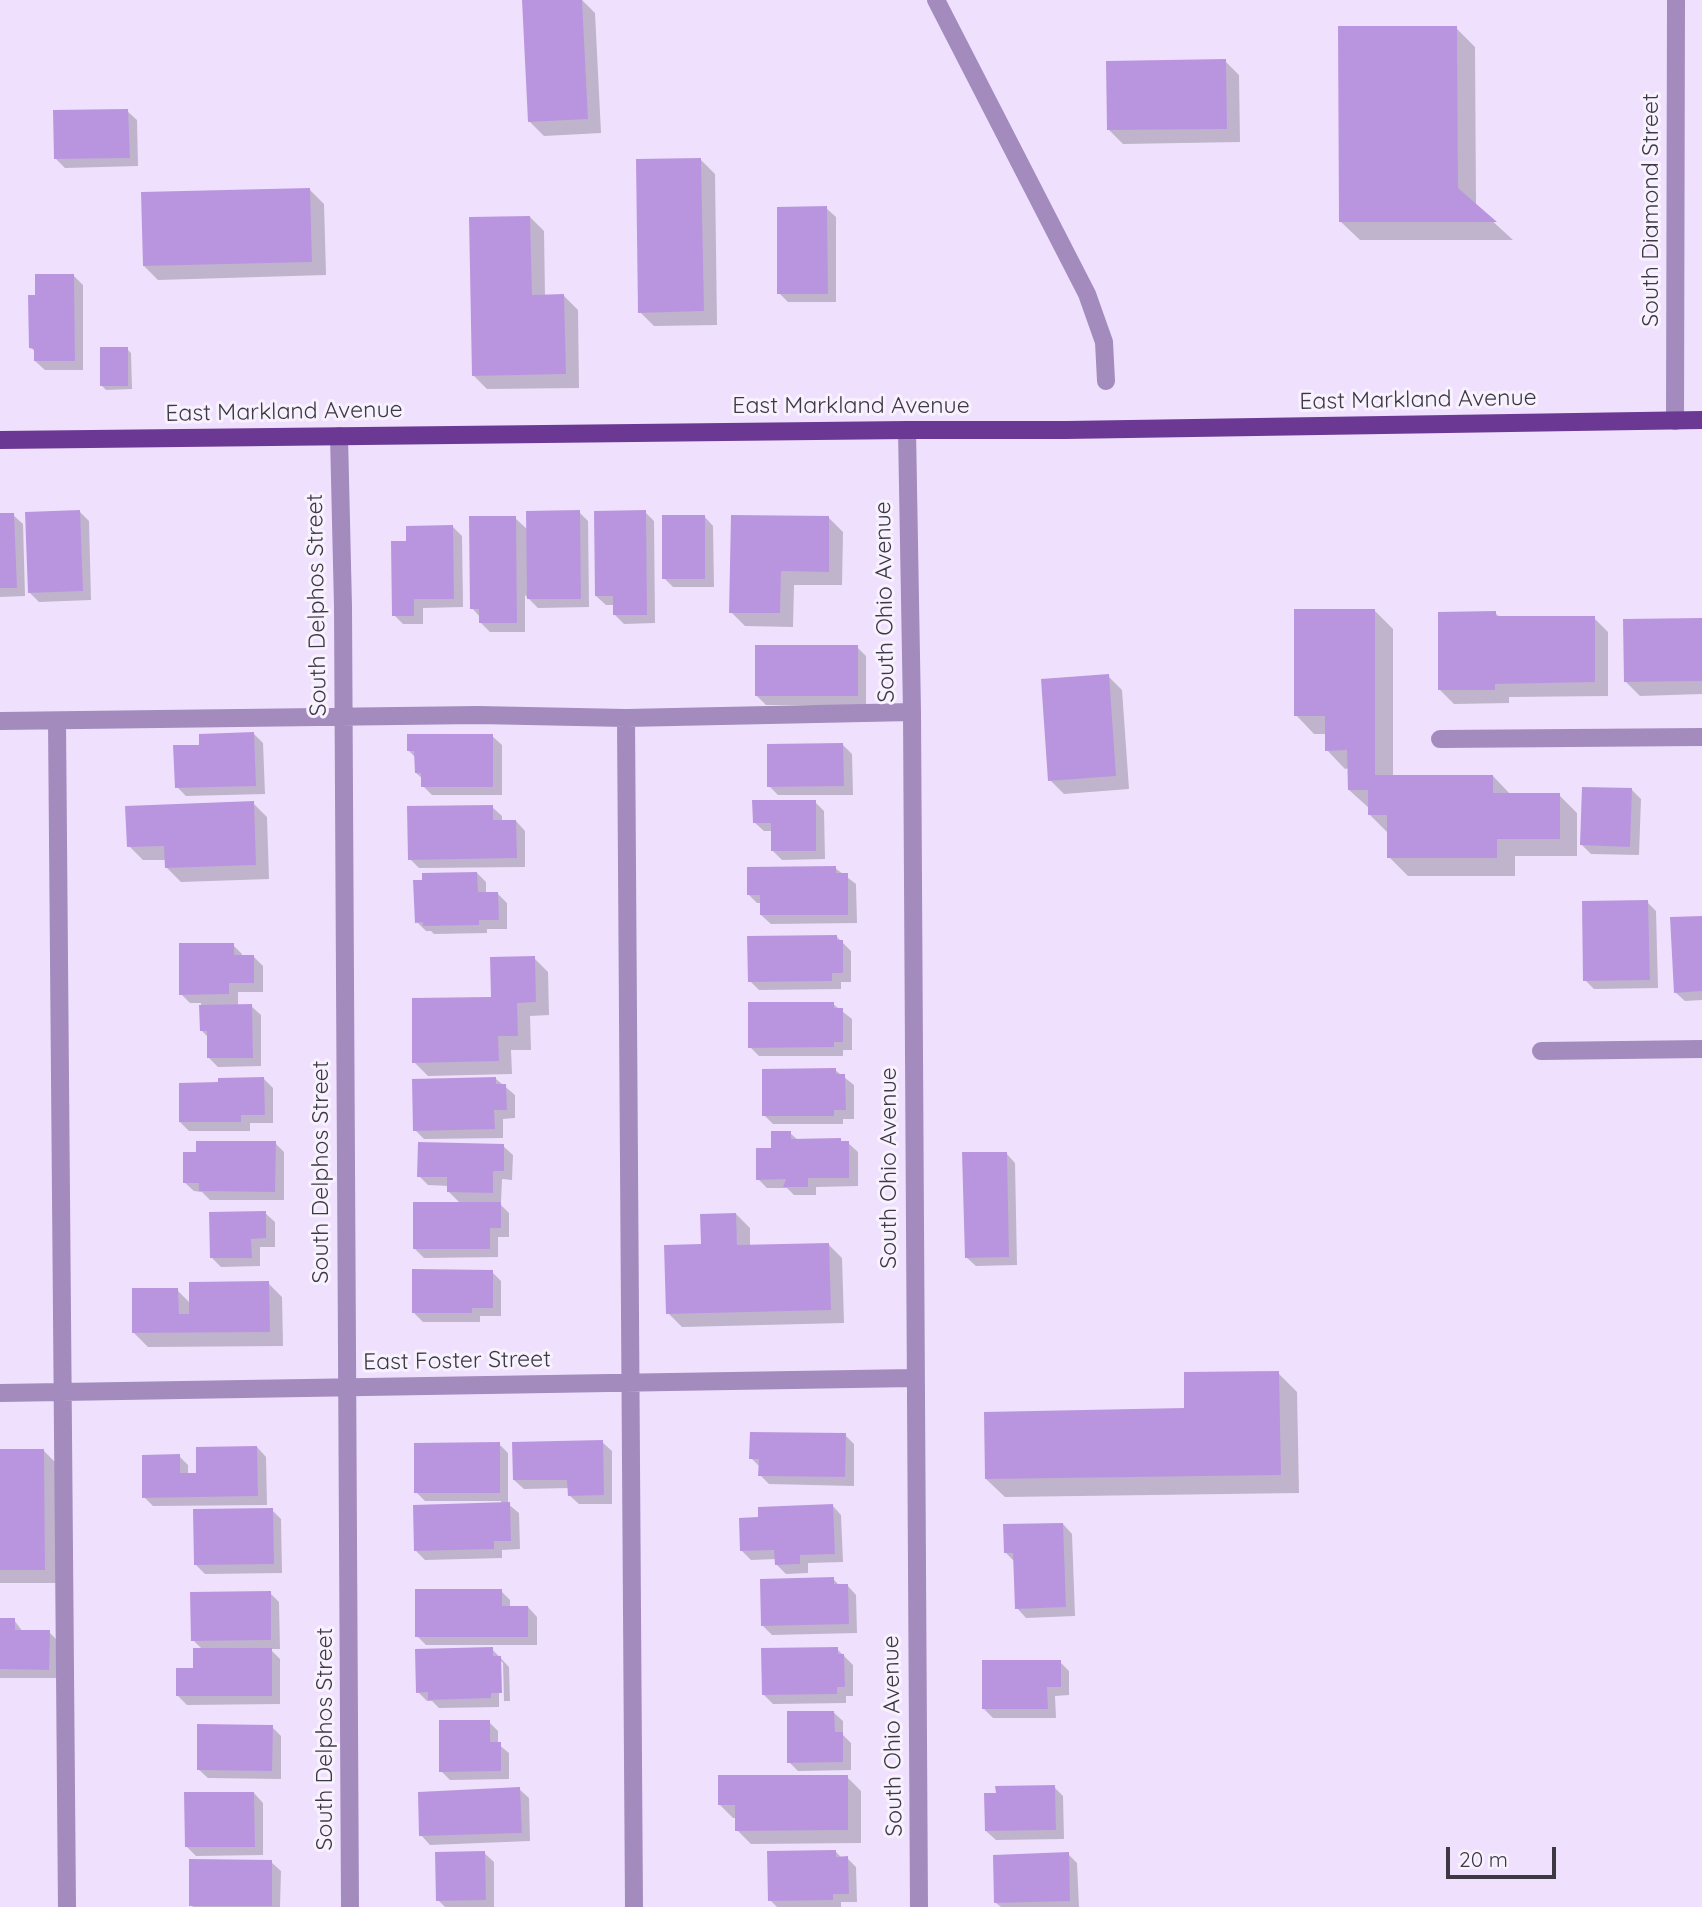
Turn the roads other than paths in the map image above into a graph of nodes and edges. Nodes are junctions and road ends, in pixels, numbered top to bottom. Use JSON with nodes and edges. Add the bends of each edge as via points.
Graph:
{"nodes":[{"id":1,"x":936,"y":0,"type":"edge"},
{"id":2,"x":1676,"y":0,"type":"edge"},
{"id":3,"x":1106,"y":381,"type":"dead end"},
{"id":4,"x":1702,"y":420,"type":"edge"},
{"id":5,"x":1675,"y":421,"type":"junction"},
{"id":6,"x":907,"y":430,"type":"junction"},
{"id":7,"x":339,"y":436,"type":"junction"},
{"id":8,"x":0,"y":440,"type":"edge"},
{"id":9,"x":912,"y":712,"type":"junction"},
{"id":10,"x":342,"y":718,"type":"junction"},
{"id":11,"x":626,"y":718,"type":"junction"},
{"id":12,"x":0,"y":721,"type":"edge"},
{"id":13,"x":57,"y":721,"type":"junction"},
{"id":14,"x":1702,"y":737,"type":"edge"},
{"id":15,"x":1440,"y":738,"type":"dead end"},
{"id":16,"x":1702,"y":1049,"type":"edge"},
{"id":17,"x":1541,"y":1051,"type":"dead end"},
{"id":18,"x":914,"y":1378,"type":"junction"},
{"id":19,"x":631,"y":1382,"type":"junction"},
{"id":20,"x":347,"y":1388,"type":"junction"},
{"id":21,"x":0,"y":1393,"type":"edge"},
{"id":22,"x":63,"y":1393,"type":"junction"},
{"id":23,"x":67,"y":1907,"type":"edge"},
{"id":24,"x":350,"y":1907,"type":"edge"},
{"id":25,"x":634,"y":1907,"type":"edge"},
{"id":26,"x":919,"y":1907,"type":"edge"}],
"edges":[{"from":1,"to":3,"type":"street","via":[[1087,294],[1104,342]]},
{"from":2,"to":5,"type":"street","name":"South Diamond Street"},
{"from":4,"to":5,"type":"main road","name":"East Markland Avenue"},
{"from":5,"to":6,"type":"main road","name":"East Markland Avenue"},
{"from":6,"to":7,"type":"main road","name":"East Markland Avenue"},
{"from":6,"to":9,"type":"street","name":"South Ohio Avenue"},
{"from":7,"to":8,"type":"main road","name":"East Markland Avenue"},
{"from":7,"to":10,"type":"street","name":"South Delphos Street"},
{"from":9,"to":11,"type":"street"},
{"from":9,"to":18,"type":"street","name":"South Ohio Avenue"},
{"from":10,"to":11,"type":"street"},
{"from":10,"to":13,"type":"street"},
{"from":10,"to":20,"type":"street","name":"South Delphos Street"},
{"from":11,"to":19,"type":"street"},
{"from":12,"to":13,"type":"street"},
{"from":13,"to":22,"type":"street"},
{"from":14,"to":15,"type":"street"},
{"from":16,"to":17,"type":"street"},
{"from":18,"to":19,"type":"street","name":"East Foster Street"},
{"from":18,"to":26,"type":"street","name":"South Ohio Avenue"},
{"from":19,"to":20,"type":"street","name":"East Foster Street"},
{"from":19,"to":25,"type":"street"},
{"from":20,"to":22,"type":"street","name":"East Foster Street"},
{"from":20,"to":24,"type":"street","name":"South Delphos Street"},
{"from":21,"to":22,"type":"street","name":"East Foster Street"},
{"from":22,"to":23,"type":"street"}]}
